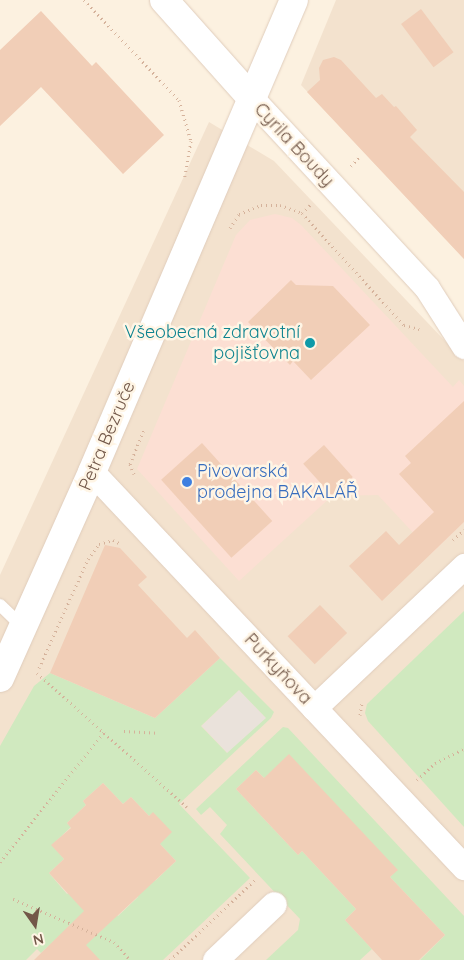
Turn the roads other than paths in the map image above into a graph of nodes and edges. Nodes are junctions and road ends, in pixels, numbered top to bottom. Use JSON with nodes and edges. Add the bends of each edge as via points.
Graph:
{"nodes":[{"id":1,"x":164,"y":0,"type":"edge"},
{"id":2,"x":291,"y":1,"type":"edge"},
{"id":3,"x":253,"y":100,"type":"junction"},
{"id":4,"x":427,"y":288,"type":"junction"},
{"id":5,"x":464,"y":312,"type":"edge"},
{"id":6,"x":464,"y":346,"type":"edge"},
{"id":7,"x":92,"y":472,"type":"junction"},
{"id":8,"x":464,"y":566,"type":"edge"},
{"id":9,"x":0,"y":605,"type":"edge"},
{"id":10,"x":24,"y":627,"type":"junction"},
{"id":11,"x":0,"y":678,"type":"edge"},
{"id":12,"x":314,"y":708,"type":"junction"},
{"id":13,"x":464,"y":867,"type":"edge"},
{"id":14,"x":274,"y":904,"type":"dead end"},
{"id":15,"x":215,"y":960,"type":"edge"}],
"edges":[{"from":1,"to":3,"type":"street","name":"Cyrila Boudy"},
{"from":2,"to":3,"type":"street","name":"Petra Bezruče"},
{"from":3,"to":4,"type":"street","name":"Cyrila Boudy"},
{"from":3,"to":7,"type":"street","name":"Petra Bezruče"},
{"from":4,"to":5,"type":"street","name":"Cyrila Boudy"},
{"from":4,"to":6,"type":"street","name":"Cyrila Boudy"},
{"from":7,"to":10,"type":"street","name":"Petra Bezruče"},
{"from":7,"to":12,"type":"street","name":"Purkyňova"},
{"from":8,"to":12,"type":"street"},
{"from":9,"to":10,"type":"lane"},
{"from":10,"to":11,"type":"street","name":"Petra Bezruče"},
{"from":12,"to":13,"type":"street","name":"Purkyňova"},
{"from":14,"to":15,"type":"street"}]}
